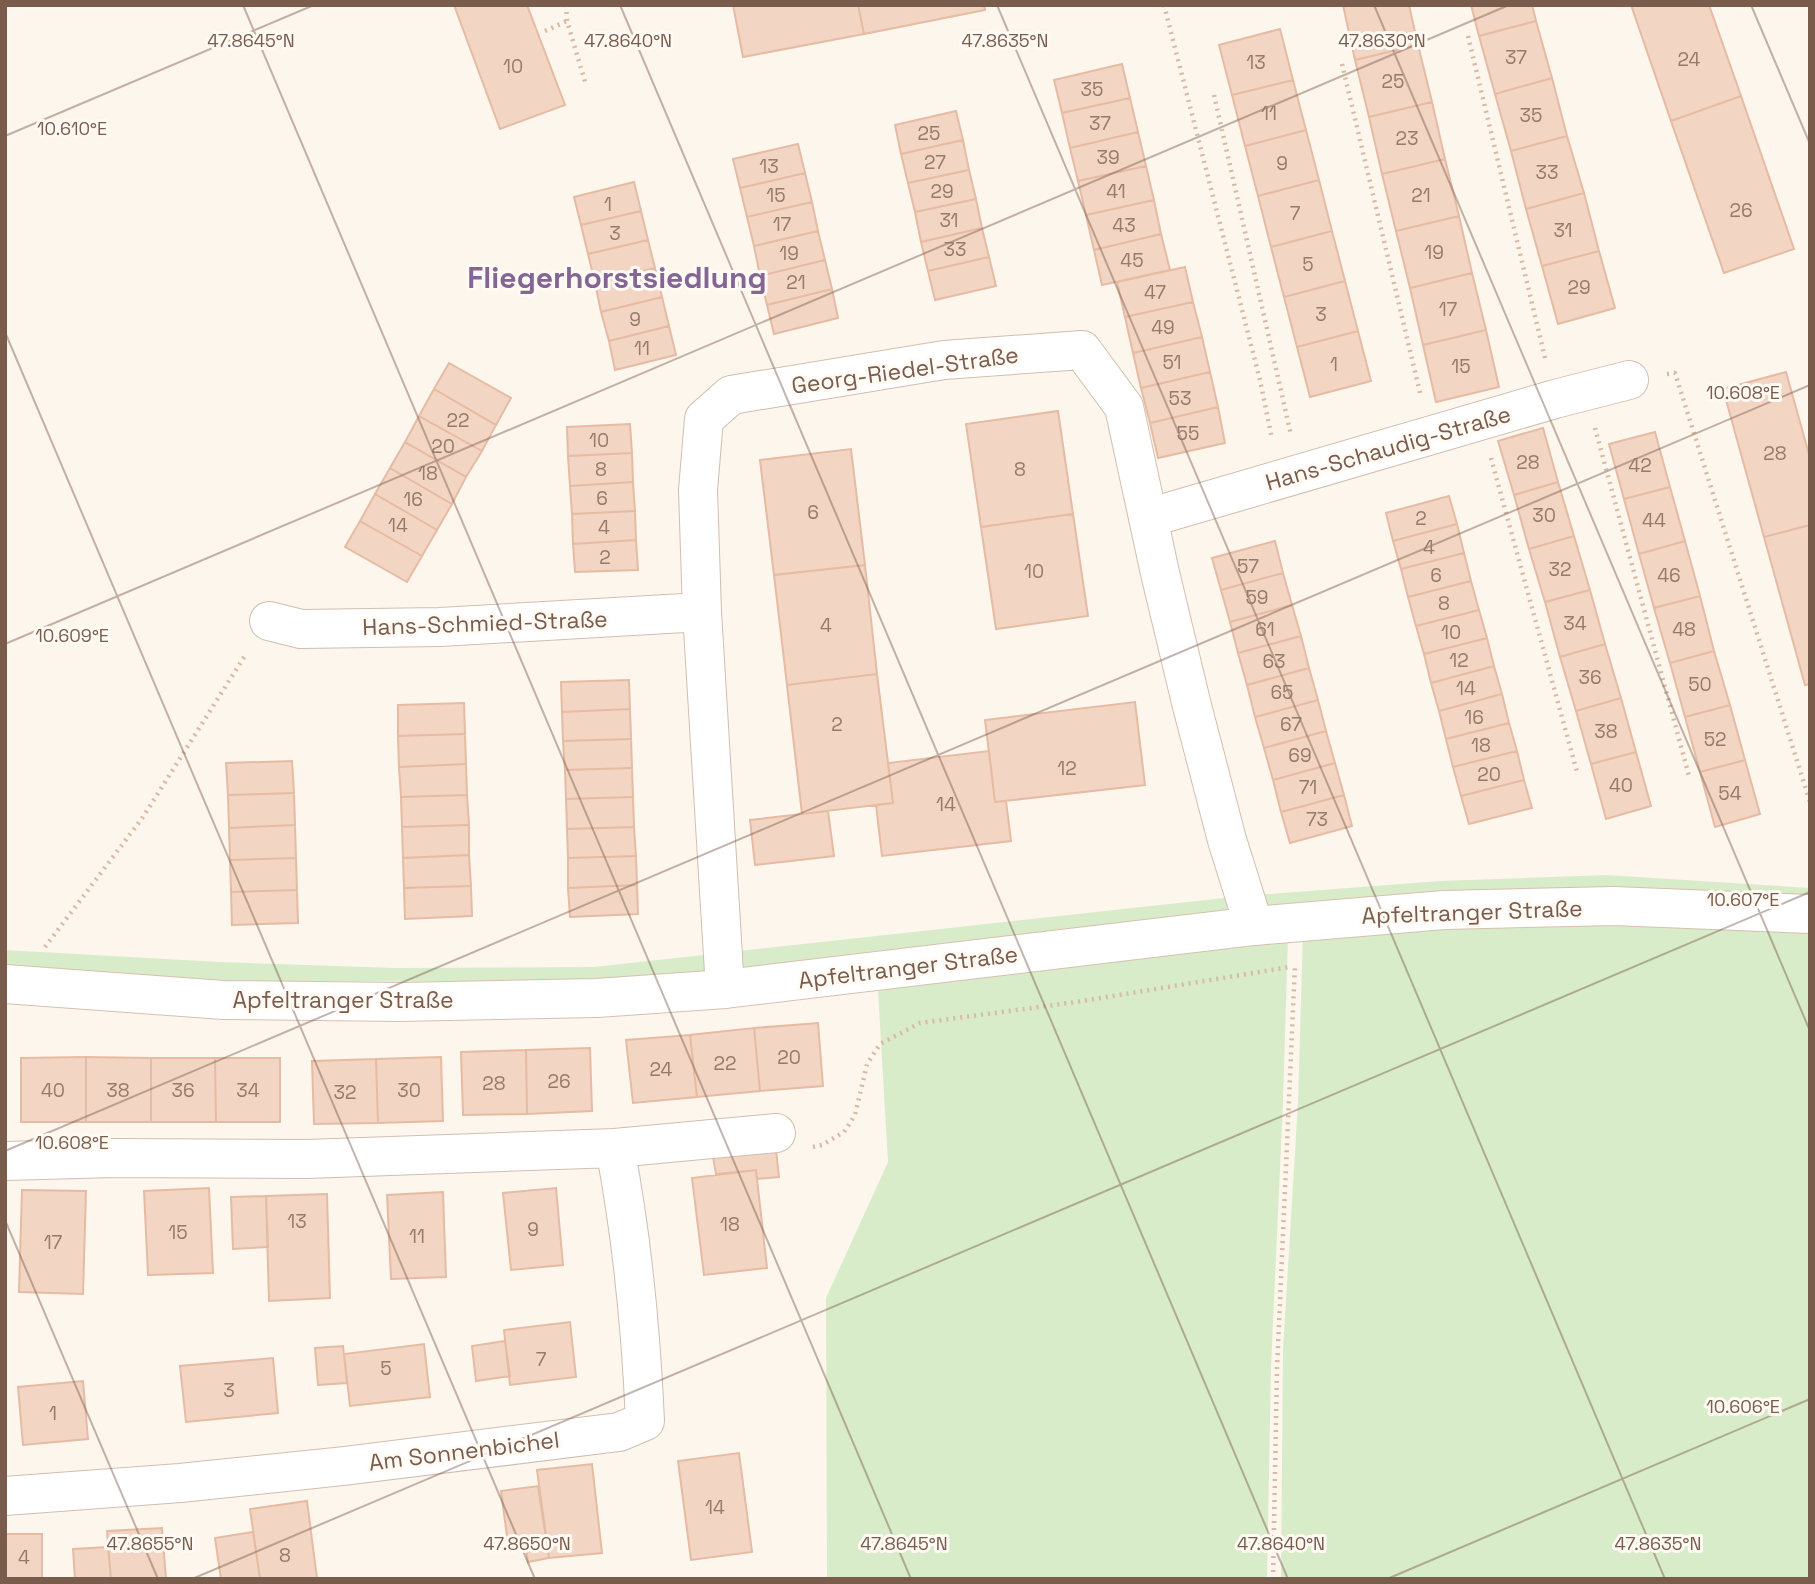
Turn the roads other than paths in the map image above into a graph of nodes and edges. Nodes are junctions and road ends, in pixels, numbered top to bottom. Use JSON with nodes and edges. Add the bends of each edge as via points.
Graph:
{"nodes":[{"id":1,"x":1629,"y":380,"type":"road end"},
{"id":2,"x":1148,"y":518,"type":"junction"},
{"id":3,"x":702,"y":612,"type":"junction"},
{"id":4,"x":269,"y":621,"type":"road end"},
{"id":5,"x":1810,"y":914,"type":"edge"},
{"id":6,"x":1254,"y":926,"type":"junction"},
{"id":7,"x":5,"y":984,"type":"edge"},
{"id":8,"x":725,"y":989,"type":"junction"},
{"id":9,"x":776,"y":1133,"type":"road end"},
{"id":10,"x":615,"y":1148,"type":"junction"},
{"id":11,"x":5,"y":1161,"type":"edge"},
{"id":12,"x":5,"y":1496,"type":"edge"}],
"edges":[{"from":1,"to":2,"type":"street","name":"Hans-Schaudig-Straße"},
{"from":2,"to":3,"type":"street","name":"Georg-Riedel-Straße","via":[[1124,407],[1082,350],[944,360],[731,395],[704,419],[698,490]]},
{"from":2,"to":6,"type":"street","name":"Georg-Riedel-Straße","via":[[1227,841]]},
{"from":3,"to":4,"type":"street","name":"Hans-Schmied-Straße","via":[[440,627],[301,629]]},
{"from":3,"to":8,"type":"street","name":"Georg-Riedel-Straße"},
{"from":5,"to":6,"type":"street","name":"Apfeltranger Straße","via":[[1588,907],[1444,910]]},
{"from":6,"to":8,"type":"street","name":"Apfeltranger Straße"},
{"from":7,"to":8,"type":"street","name":"Apfeltranger Straße","via":[[223,1000],[359,1001],[597,998]]},
{"from":9,"to":10,"type":"street"},
{"from":10,"to":11,"type":"street","via":[[307,1159]]},
{"from":10,"to":12,"type":"street","name":"Am Sonnenbichel","via":[[635,1289],[645,1421],[620,1432],[344,1466]]}]}
